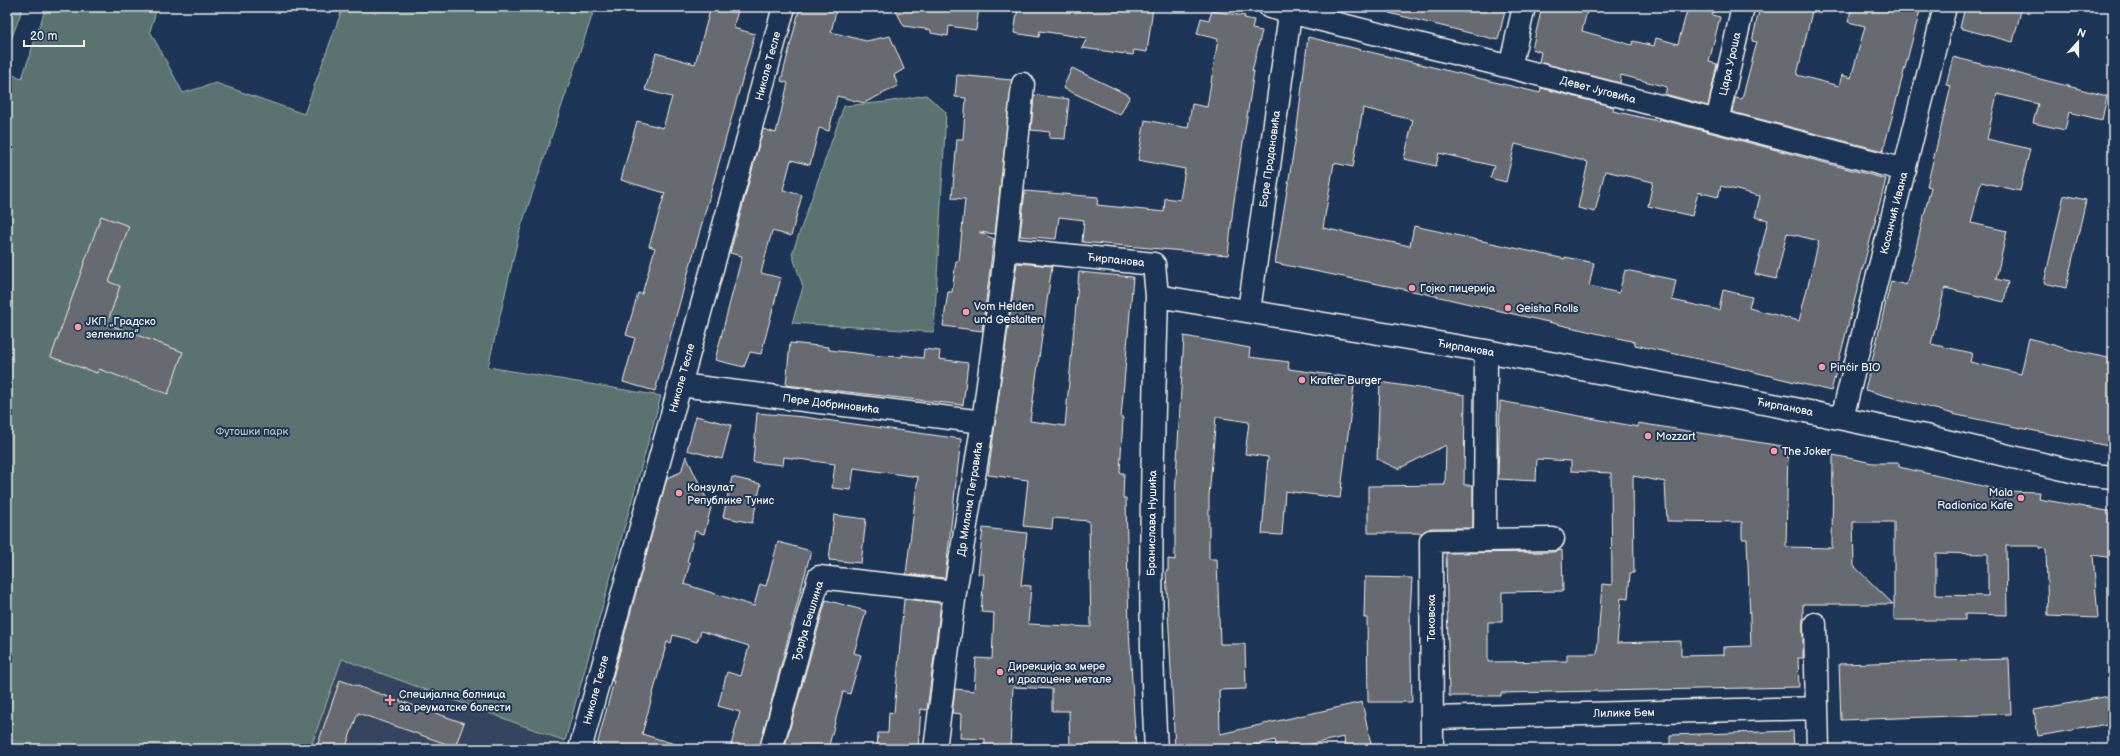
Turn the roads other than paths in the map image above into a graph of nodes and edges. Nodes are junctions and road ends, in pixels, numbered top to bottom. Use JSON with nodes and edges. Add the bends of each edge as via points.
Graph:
{"nodes":[{"id":1,"x":784,"y":7,"type":"edge"},
{"id":2,"x":1524,"y":7,"type":"edge"},
{"id":3,"x":1743,"y":7,"type":"edge"},
{"id":4,"x":1946,"y":7,"type":"edge"},
{"id":5,"x":1284,"y":8,"type":"edge"},
{"id":6,"x":1510,"y":67,"type":"junction"},
{"id":7,"x":1023,"y":84,"type":"dead end"},
{"id":8,"x":1717,"y":121,"type":"junction"},
{"id":9,"x":1905,"y":170,"type":"junction"},
{"id":10,"x":1006,"y":249,"type":"junction"},
{"id":11,"x":1157,"y":296,"type":"junction"},
{"id":12,"x":1249,"y":311,"type":"junction"},
{"id":13,"x":1486,"y":351,"type":"junction"},
{"id":14,"x":680,"y":385,"type":"junction"},
{"id":15,"x":1842,"y":418,"type":"junction"},
{"id":16,"x":983,"y":422,"type":"junction"},
{"id":17,"x":2113,"y":477,"type":"edge"},
{"id":18,"x":1553,"y":539,"type":"dead end"},
{"id":19,"x":1485,"y":540,"type":"junction"},
{"id":20,"x":955,"y":592,"type":"junction"},
{"id":21,"x":1815,"y":624,"type":"dead end"},
{"id":22,"x":1817,"y":708,"type":"junction"},
{"id":23,"x":1432,"y":718,"type":"junction"},
{"id":24,"x":580,"y":749,"type":"edge"},
{"id":25,"x":771,"y":749,"type":"edge"},
{"id":26,"x":935,"y":749,"type":"edge"},
{"id":27,"x":1156,"y":749,"type":"edge"},
{"id":28,"x":1432,"y":749,"type":"edge"},
{"id":29,"x":1818,"y":749,"type":"edge"}],
"edges":[{"from":1,"to":14,"type":"street","name":"Николе Тесле"},
{"from":2,"to":6,"type":"street"},
{"from":3,"to":8,"type":"street","name":"Цара Уроша"},
{"from":4,"to":9,"type":"street","name":"Косанчић Ивана"},
{"from":5,"to":6,"type":"street","name":"Девет Југовића"},
{"from":5,"to":12,"type":"street","name":"Боре Продановића"},
{"from":6,"to":8,"type":"street","name":"Девет Југовића"},
{"from":7,"to":10,"type":"street"},
{"from":8,"to":9,"type":"street","name":"Девет Југовића"},
{"from":9,"to":15,"type":"street","name":"Косанчић Ивана"},
{"from":10,"to":11,"type":"street","name":"Ћирпанова","via":[[1154,264]]},
{"from":10,"to":16,"type":"street","name":"Др Милана Петровића"},
{"from":11,"to":12,"type":"street","name":"Ћирпанова"},
{"from":11,"to":27,"type":"street","name":"Бранислава Нушића","via":[[1151,544],[1152,687]]},
{"from":12,"to":13,"type":"street","name":"Ћирпанова"},
{"from":13,"to":15,"type":"street","name":"Ћирпанова"},
{"from":13,"to":19,"type":"street"},
{"from":14,"to":16,"type":"street","name":"Пере Добриновића"},
{"from":14,"to":24,"type":"street","name":"Николе Тесле"},
{"from":15,"to":17,"type":"street","name":"Ћирпанова","via":[[2084,474]]},
{"from":16,"to":20,"type":"street","name":"Др Милана Петровића"},
{"from":18,"to":19,"type":"street","name":"Таковска"},
{"from":19,"to":23,"type":"street","name":"Таковска","via":[[1430,541]]},
{"from":20,"to":25,"type":"street","name":"Ђорђа Бешлина","via":[[819,577]]},
{"from":20,"to":26,"type":"street","name":"Др Милана Петровића"},
{"from":21,"to":22,"type":"street"},
{"from":22,"to":23,"type":"street","name":"Лилике Бем"},
{"from":22,"to":29,"type":"street"},
{"from":23,"to":28,"type":"street","name":"Таковска"}]}
